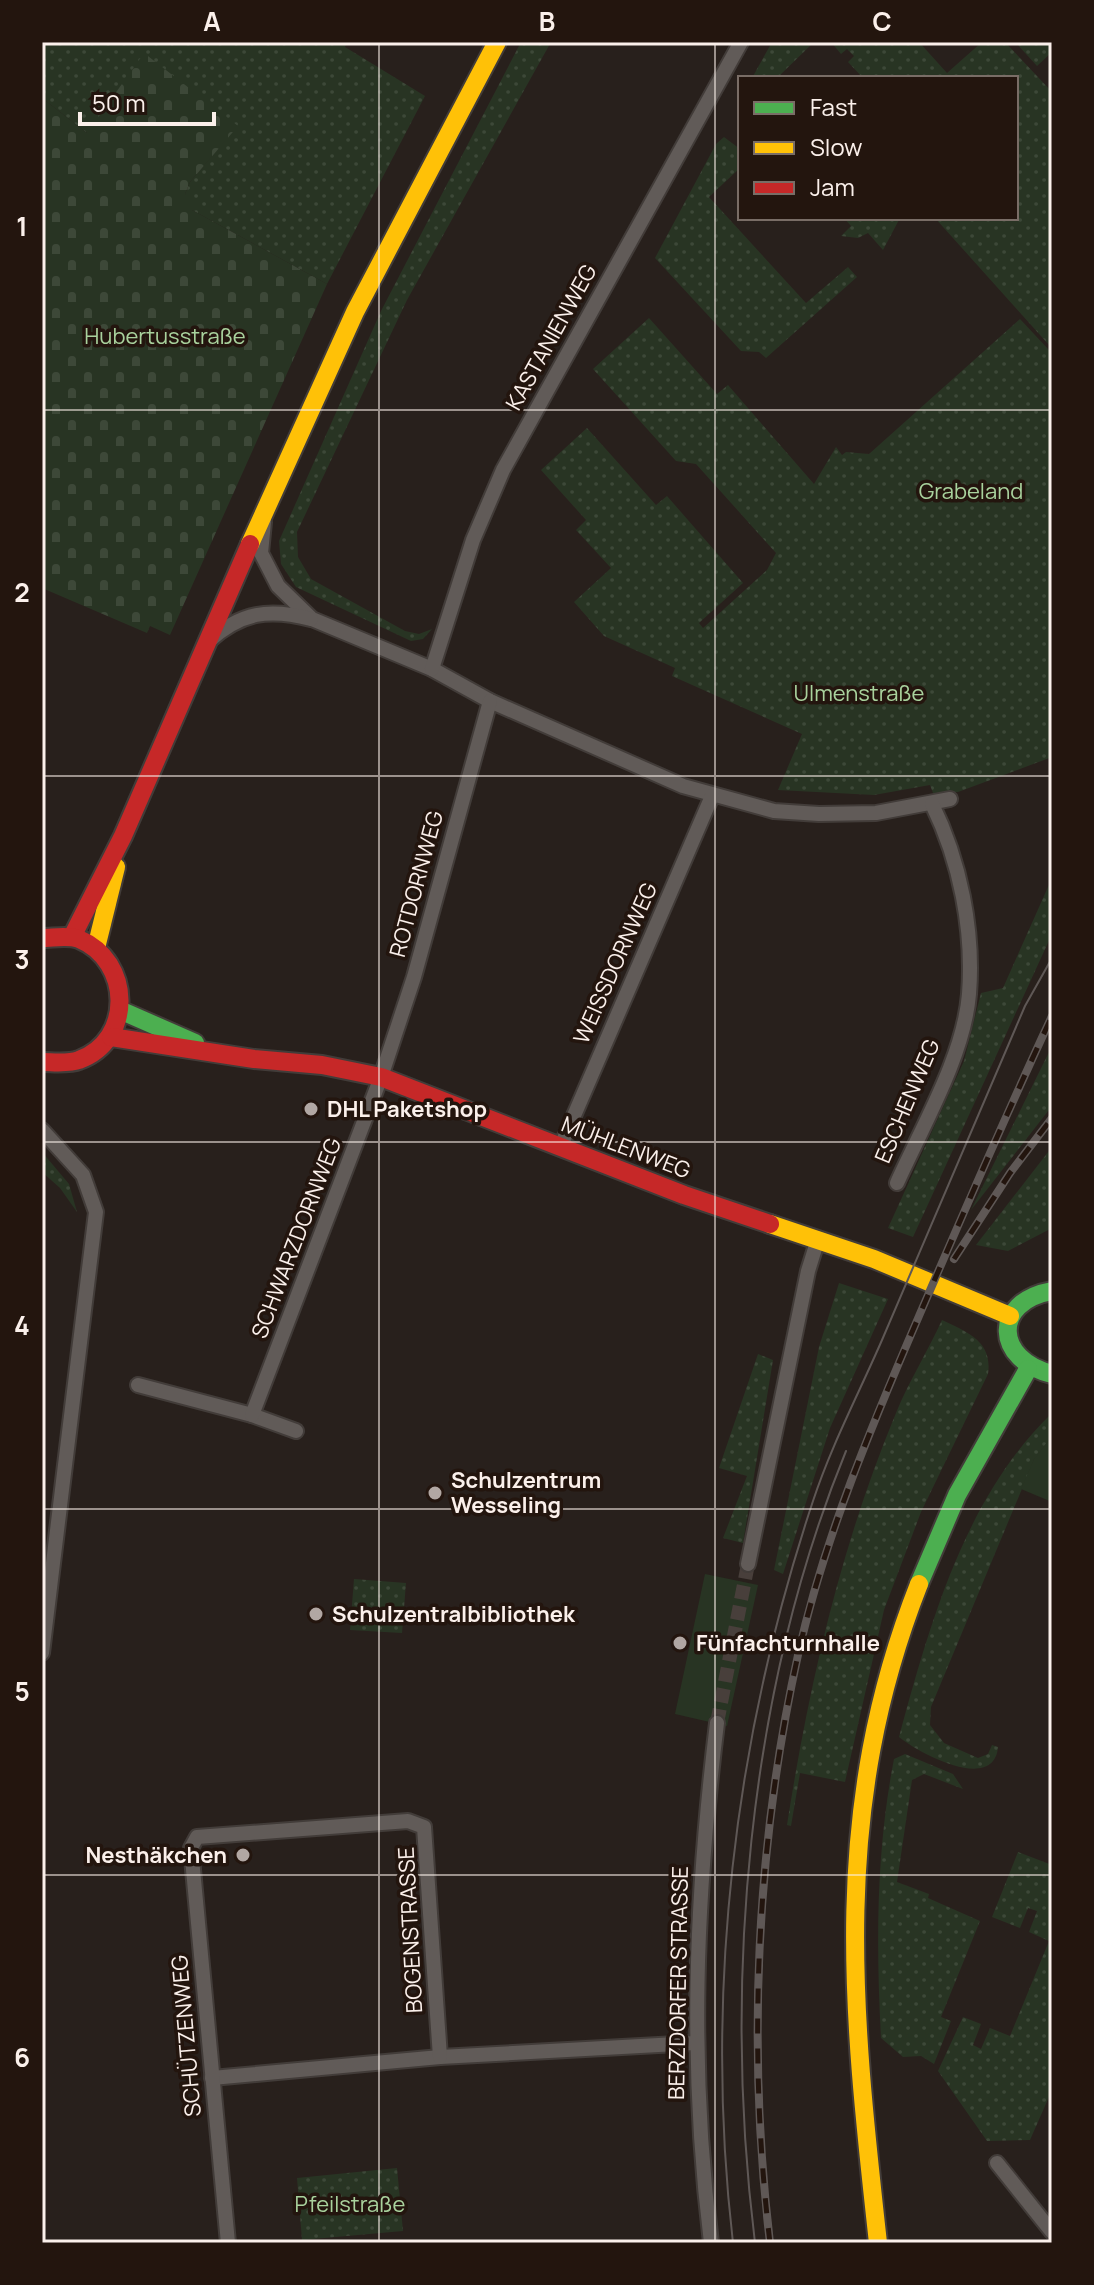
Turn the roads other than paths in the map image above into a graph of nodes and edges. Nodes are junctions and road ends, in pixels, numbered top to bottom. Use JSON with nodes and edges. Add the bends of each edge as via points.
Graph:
{"nodes":[{"id":1,"x":497,"y":42,"type":"edge"},
{"id":2,"x":741,"y":42,"type":"edge"},
{"id":3,"x":264,"y":517,"type":"junction"},
{"id":4,"x":312,"y":619,"type":"junction"},
{"id":5,"x":203,"y":647,"type":"junction"},
{"id":6,"x":432,"y":669,"type":"junction"},
{"id":7,"x":490,"y":701,"type":"junction"},
{"id":8,"x":712,"y":796,"type":"junction"},
{"id":9,"x":950,"y":799,"type":"dead end"},
{"id":10,"x":932,"y":804,"type":"junction"},
{"id":11,"x":123,"y":836,"type":"junction"},
{"id":12,"x":72,"y":937,"type":"junction"},
{"id":13,"x":42,"y":938,"type":"edge"},
{"id":14,"x":96,"y":948,"type":"junction"},
{"id":15,"x":122,"y":1011,"type":"junction"},
{"id":16,"x":111,"y":1037,"type":"junction"},
{"id":17,"x":217,"y":1052,"type":"junction"},
{"id":18,"x":42,"y":1062,"type":"edge"},
{"id":19,"x":381,"y":1077,"type":"junction"},
{"id":20,"x":42,"y":1130,"type":"edge"},
{"id":21,"x":560,"y":1148,"type":"junction"},
{"id":22,"x":897,"y":1183,"type":"dead end"},
{"id":23,"x":818,"y":1239,"type":"junction"},
{"id":24,"x":1052,"y":1291,"type":"edge"},
{"id":25,"x":1010,"y":1316,"type":"junction"},
{"id":26,"x":1028,"y":1369,"type":"junction"},
{"id":27,"x":1052,"y":1374,"type":"edge"},
{"id":28,"x":138,"y":1385,"type":"dead end"},
{"id":29,"x":252,"y":1415,"type":"junction"},
{"id":30,"x":296,"y":1431,"type":"dead end"},
{"id":31,"x":748,"y":1564,"type":"tunnel mouth"},
{"id":32,"x":42,"y":1653,"type":"edge"},
{"id":33,"x":717,"y":1723,"type":"tunnel mouth"},
{"id":34,"x":207,"y":1834,"type":"joint"},
{"id":35,"x":695,"y":2043,"type":"junction"},
{"id":36,"x":440,"y":2057,"type":"junction"},
{"id":37,"x":212,"y":2078,"type":"junction"},
{"id":38,"x":997,"y":2163,"type":"dead end"},
{"id":39,"x":1052,"y":2232,"type":"edge"},
{"id":40,"x":228,"y":2243,"type":"edge"},
{"id":41,"x":711,"y":2243,"type":"edge"},
{"id":42,"x":878,"y":2243,"type":"edge"}],
"edges":[{"from":1,"to":3,"type":"street","via":[[355,312]]},
{"from":2,"to":6,"type":"street","name":"KASTANIENWEG","via":[[503,470],[473,540]]},
{"from":3,"to":4,"type":"street","via":[[261,553],[278,586]]},
{"from":3,"to":5,"type":"street"},
{"from":4,"to":5,"type":"street","via":[[283,612],[232,621]]},
{"from":4,"to":6,"type":"street"},
{"from":5,"to":11,"type":"street"},
{"from":6,"to":7,"type":"street"},
{"from":7,"to":8,"type":"street"},
{"from":7,"to":19,"type":"street","name":"ROTDORNWEG"},
{"from":8,"to":10,"type":"street","via":[[774,811],[819,814],[876,813]]},
{"from":8,"to":21,"type":"street","name":"WEISSDORNWEG"},
{"from":9,"to":10,"type":"street"},
{"from":10,"to":22,"type":"street","name":"ESCHENWEG","via":[[945,829],[967,913],[969,996],[952,1060]]},
{"from":11,"to":12,"type":"street"},
{"from":11,"to":14,"type":"street"},
{"from":12,"to":13,"type":"street"},
{"from":12,"to":14,"type":"street"},
{"from":14,"to":15,"type":"street","via":[[118,976]]},
{"from":15,"to":16,"type":"street"},
{"from":15,"to":17,"type":"street","name":"MÜHLENWEG"},
{"from":16,"to":17,"type":"street","name":"MÜHLENWEG"},
{"from":16,"to":18,"type":"street","via":[[85,1059]]},
{"from":17,"to":19,"type":"street","name":"MÜHLENWEG"},
{"from":19,"to":21,"type":"street","name":"MÜHLENWEG"},
{"from":19,"to":29,"type":"street","name":"SCHWARZDORNWEG"},
{"from":20,"to":32,"type":"street","via":[[83,1175],[96,1212]]},
{"from":21,"to":23,"type":"street","name":"MÜHLENWEG"},
{"from":23,"to":25,"type":"street","name":"MÜHLENWEG"},
{"from":23,"to":31,"type":"street"},
{"from":24,"to":25,"type":"street","via":[[1026,1297]]},
{"from":25,"to":26,"type":"street","via":[[1009,1346]]},
{"from":26,"to":27,"type":"street"},
{"from":26,"to":42,"type":"street","via":[[957,1495],[924,1574],[887,1689],[865,1790],[853,1902],[853,1971]]},
{"from":28,"to":29,"type":"street"},
{"from":29,"to":30,"type":"street"},
{"from":33,"to":35,"type":"street","name":"BERZDORFER STRASSE","via":[[697,1913]]},
{"from":34,"to":36,"type":"street","name":"BOGENSTRASSE","via":[[408,1821],[424,1827]]},
{"from":34,"to":37,"type":"street","name":"SCHÜTZENWEG","via":[[197,1837],[191,1848]]},
{"from":35,"to":36,"type":"street"},
{"from":35,"to":41,"type":"street","name":"BERZDORFER STRASSE"},
{"from":36,"to":37,"type":"street"},
{"from":37,"to":40,"type":"street","name":"SCHÜTZENWEG"},
{"from":38,"to":39,"type":"street"}]}
